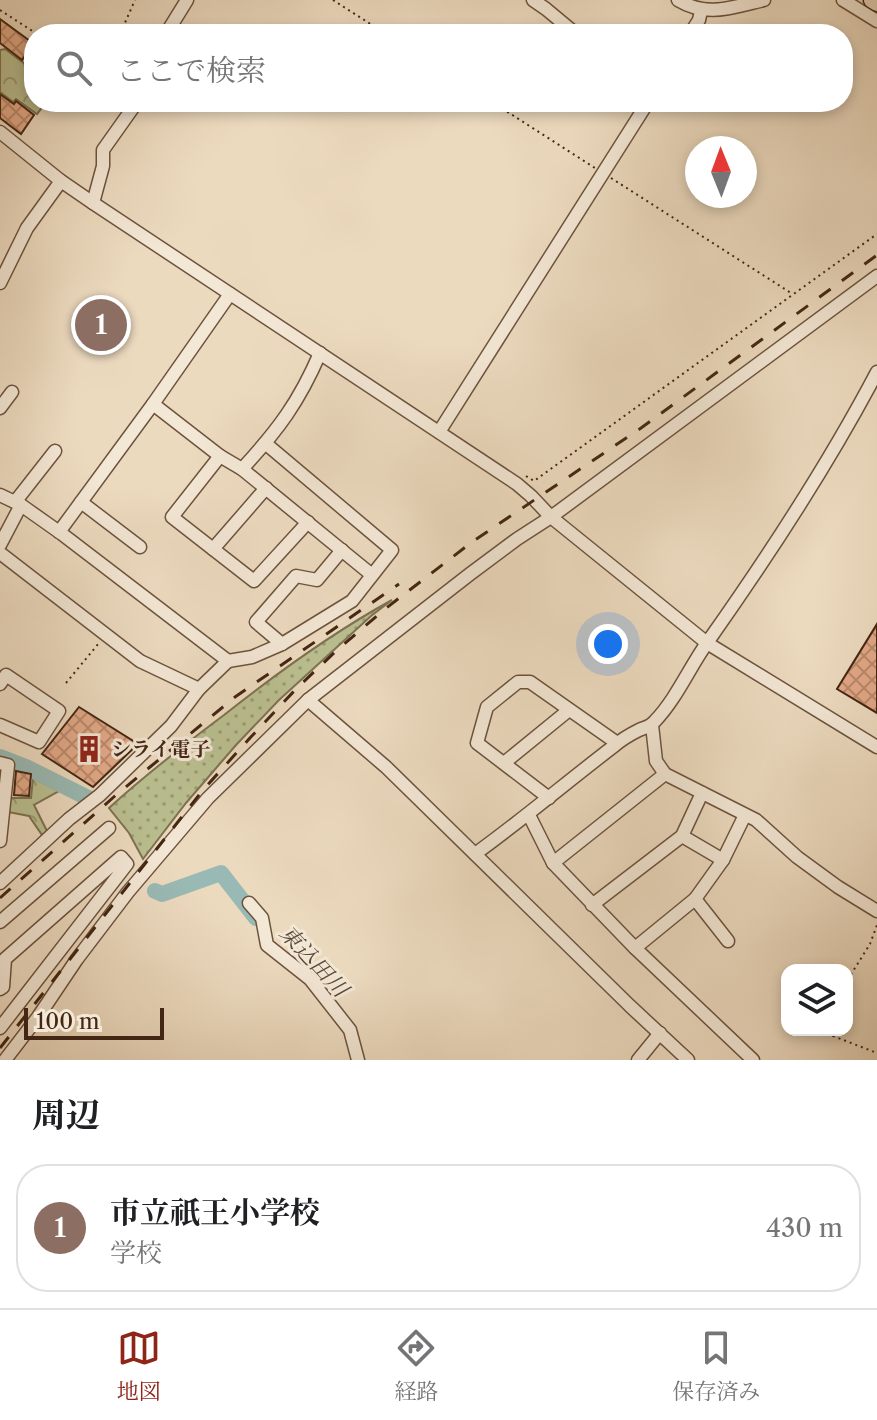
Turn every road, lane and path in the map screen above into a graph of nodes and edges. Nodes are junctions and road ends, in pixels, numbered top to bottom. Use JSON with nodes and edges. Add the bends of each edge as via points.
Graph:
{"nodes":[{"id":1,"x":135,"y":0,"type":"edge"},
{"id":2,"x":187,"y":0,"type":"edge"},
{"id":3,"x":333,"y":0,"type":"edge"},
{"id":4,"x":533,"y":0,"type":"edge"},
{"id":5,"x":678,"y":0,"type":"edge"},
{"id":6,"x":764,"y":0,"type":"edge"},
{"id":7,"x":843,"y":0,"type":"edge"},
{"id":8,"x":0,"y":10,"type":"edge"},
{"id":9,"x":701,"y":11,"type":"junction"},
{"id":10,"x":877,"y":21,"type":"edge"},
{"id":11,"x":124,"y":24,"type":"edge"},
{"id":12,"x":172,"y":24,"type":"edge"},
{"id":13,"x":370,"y":24,"type":"edge"},
{"id":14,"x":564,"y":24,"type":"edge"},
{"id":15,"x":696,"y":24,"type":"edge"},
{"id":16,"x":24,"y":26,"type":"edge"},
{"id":17,"x":130,"y":112,"type":"edge"},
{"id":18,"x":508,"y":112,"type":"edge"},
{"id":19,"x":642,"y":112,"type":"edge"},
{"id":20,"x":0,"y":132,"type":"edge"},
{"id":21,"x":604,"y":174,"type":"junction"},
{"id":22,"x":61,"y":181,"type":"junction"},
{"id":23,"x":93,"y":203,"type":"junction"},
{"id":24,"x":877,"y":234,"type":"edge"},
{"id":25,"x":877,"y":276,"type":"edge"},
{"id":26,"x":0,"y":283,"type":"edge"},
{"id":27,"x":230,"y":294,"type":"junction"},
{"id":28,"x":793,"y":295,"type":"junction"},
{"id":29,"x":320,"y":353,"type":"junction"},
{"id":30,"x":877,"y":372,"type":"edge"},
{"id":31,"x":12,"y":392,"type":"dead end"},
{"id":32,"x":153,"y":404,"type":"junction"},
{"id":33,"x":0,"y":408,"type":"edge"},
{"id":34,"x":439,"y":432,"type":"junction"},
{"id":35,"x":265,"y":443,"type":"junction"},
{"id":36,"x":55,"y":451,"type":"dead end"},
{"id":37,"x":220,"y":456,"type":"junction"},
{"id":38,"x":242,"y":469,"type":"junction"},
{"id":39,"x":521,"y":473,"type":"dead end"},
{"id":40,"x":266,"y":488,"type":"junction"},
{"id":41,"x":0,"y":495,"type":"edge"},
{"id":42,"x":81,"y":502,"type":"junction"},
{"id":43,"x":18,"y":504,"type":"junction"},
{"id":44,"x":551,"y":517,"type":"junction"},
{"id":45,"x":308,"y":522,"type":"junction"},
{"id":46,"x":59,"y":532,"type":"junction"},
{"id":47,"x":0,"y":545,"type":"edge"},
{"id":48,"x":140,"y":547,"type":"dead end"},
{"id":49,"x":213,"y":549,"type":"junction"},
{"id":50,"x":342,"y":550,"type":"junction"},
{"id":51,"x":0,"y":553,"type":"edge"},
{"id":52,"x":372,"y":575,"type":"junction"},
{"id":53,"x":105,"y":636,"type":"junction"},
{"id":54,"x":707,"y":643,"type":"junction"},
{"id":55,"x":282,"y":644,"type":"junction"},
{"id":56,"x":228,"y":661,"type":"junction"},
{"id":57,"x":66,"y":683,"type":"dead end"},
{"id":58,"x":0,"y":684,"type":"edge"},
{"id":59,"x":199,"y":689,"type":"junction"},
{"id":60,"x":308,"y":700,"type":"junction"},
{"id":61,"x":569,"y":710,"type":"junction"},
{"id":62,"x":0,"y":725,"type":"edge"},
{"id":63,"x":652,"y":725,"type":"junction"},
{"id":64,"x":617,"y":743,"type":"junction"},
{"id":65,"x":877,"y":747,"type":"edge"},
{"id":66,"x":0,"y":763,"type":"edge"},
{"id":67,"x":504,"y":763,"type":"junction"},
{"id":68,"x":665,"y":774,"type":"junction"},
{"id":69,"x":702,"y":793,"type":"junction"},
{"id":70,"x":549,"y":798,"type":"junction"},
{"id":71,"x":1,"y":815,"type":"edge"},
{"id":72,"x":529,"y":815,"type":"junction"},
{"id":73,"x":745,"y":815,"type":"junction"},
{"id":74,"x":109,"y":828,"type":"dead end"},
{"id":75,"x":682,"y":836,"type":"junction"},
{"id":76,"x":0,"y":841,"type":"edge"},
{"id":77,"x":475,"y":854,"type":"junction"},
{"id":78,"x":723,"y":860,"type":"junction"},
{"id":79,"x":553,"y":863,"type":"junction"},
{"id":80,"x":0,"y":883,"type":"edge"},
{"id":81,"x":695,"y":899,"type":"junction"},
{"id":82,"x":249,"y":903,"type":"dead end"},
{"id":83,"x":592,"y":905,"type":"junction"},
{"id":84,"x":877,"y":911,"type":"edge"},
{"id":85,"x":0,"y":922,"type":"edge"},
{"id":86,"x":877,"y":925,"type":"edge"},
{"id":87,"x":728,"y":941,"type":"dead end"},
{"id":88,"x":635,"y":948,"type":"junction"},
{"id":89,"x":853,"y":971,"type":"edge"},
{"id":90,"x":0,"y":989,"type":"edge"},
{"id":91,"x":0,"y":1028,"type":"edge"},
{"id":92,"x":660,"y":1033,"type":"junction"},
{"id":93,"x":833,"y":1036,"type":"edge"},
{"id":94,"x":877,"y":1053,"type":"edge"},
{"id":95,"x":643,"y":1058,"type":"edge"},
{"id":96,"x":5,"y":1060,"type":"edge"},
{"id":97,"x":358,"y":1060,"type":"edge"},
{"id":98,"x":688,"y":1060,"type":"edge"},
{"id":99,"x":753,"y":1060,"type":"edge"}],
"edges":[{"from":1,"to":11,"type":"path"},
{"from":2,"to":12,"type":"street"},
{"from":3,"to":13,"type":"path"},
{"from":4,"to":14,"type":"street"},
{"from":5,"to":9,"type":"street"},
{"from":6,"to":9,"type":"street"},
{"from":7,"to":10,"type":"street"},
{"from":8,"to":16,"type":"path"},
{"from":9,"to":15,"type":"street"},
{"from":17,"to":23,"type":"street","via":[[103,150]]},
{"from":18,"to":21,"type":"path"},
{"from":19,"to":21,"type":"street"},
{"from":20,"to":22,"type":"street"},
{"from":21,"to":28,"type":"path"},
{"from":21,"to":34,"type":"street"},
{"from":22,"to":23,"type":"street"},
{"from":22,"to":26,"type":"street","via":[[27,228]]},
{"from":23,"to":27,"type":"street"},
{"from":24,"to":28,"type":"path"},
{"from":25,"to":44,"type":"street"},
{"from":27,"to":29,"type":"street"},
{"from":27,"to":32,"type":"street"},
{"from":28,"to":39,"type":"path","via":[[534,481]]},
{"from":29,"to":34,"type":"street"},
{"from":29,"to":35,"type":"street","via":[[288,415]]},
{"from":30,"to":54,"type":"street","via":[[808,492]]},
{"from":31,"to":33,"type":"street"},
{"from":32,"to":37,"type":"street"},
{"from":32,"to":42,"type":"street"},
{"from":34,"to":44,"type":"street","via":[[517,484]]},
{"from":35,"to":38,"type":"street"},
{"from":35,"to":52,"type":"street","via":[[392,550]]},
{"from":36,"to":43,"type":"street"},
{"from":37,"to":38,"type":"street"},
{"from":37,"to":49,"type":"street","via":[[172,517]]},
{"from":38,"to":40,"type":"street"},
{"from":40,"to":45,"type":"street"},
{"from":40,"to":49,"type":"street"},
{"from":41,"to":43,"type":"street"},
{"from":42,"to":46,"type":"street"},
{"from":42,"to":48,"type":"street"},
{"from":43,"to":46,"type":"street"},
{"from":43,"to":47,"type":"street"},
{"from":44,"to":54,"type":"street"},
{"from":44,"to":60,"type":"street"},
{"from":45,"to":49,"type":"street","via":[[254,581]]},
{"from":45,"to":50,"type":"street"},
{"from":46,"to":56,"type":"street"},
{"from":50,"to":52,"type":"street"},
{"from":50,"to":55,"type":"street","via":[[317,580],[296,576],[256,622]]},
{"from":51,"to":53,"type":"street"},
{"from":52,"to":55,"type":"street","via":[[352,601]]},
{"from":53,"to":57,"type":"path"},
{"from":53,"to":59,"type":"street","via":[[140,661]]},
{"from":54,"to":63,"type":"street"},
{"from":54,"to":65,"type":"street"},
{"from":55,"to":56,"type":"street"},
{"from":56,"to":59,"type":"street"},
{"from":58,"to":62,"type":"street","via":[[6,675],[59,711],[39,742]]},
{"from":59,"to":80,"type":"street","via":[[171,726]]},
{"from":60,"to":77,"type":"street"},
{"from":60,"to":96,"type":"street","via":[[208,798],[148,868]]},
{"from":61,"to":64,"type":"street"},
{"from":61,"to":67,"type":"street"},
{"from":61,"to":67,"type":"street","via":[[530,682],[507,690],[487,707],[477,743]]},
{"from":63,"to":64,"type":"street"},
{"from":63,"to":68,"type":"street","via":[[656,761]]},
{"from":64,"to":70,"type":"street"},
{"from":66,"to":71,"type":"street","via":[[8,765]]},
{"from":67,"to":70,"type":"street"},
{"from":68,"to":69,"type":"street"},
{"from":68,"to":79,"type":"street"},
{"from":69,"to":73,"type":"street"},
{"from":69,"to":75,"type":"street"},
{"from":70,"to":72,"type":"street"},
{"from":71,"to":76,"type":"street"},
{"from":72,"to":77,"type":"street"},
{"from":72,"to":79,"type":"street"},
{"from":73,"to":78,"type":"street"},
{"from":73,"to":84,"type":"street"},
{"from":74,"to":85,"type":"street"},
{"from":75,"to":78,"type":"street"},
{"from":75,"to":83,"type":"street"},
{"from":77,"to":92,"type":"street"},
{"from":78,"to":81,"type":"street"},
{"from":79,"to":83,"type":"street"},
{"from":81,"to":87,"type":"street"},
{"from":81,"to":88,"type":"street"},
{"from":82,"to":97,"type":"street","via":[[262,918],[267,945],[310,979],[350,1030]]},
{"from":83,"to":88,"type":"street"},
{"from":86,"to":89,"type":"path"},
{"from":88,"to":99,"type":"street"},
{"from":90,"to":91,"type":"street","via":[[5,959],[121,857],[127,864]]},
{"from":92,"to":95,"type":"street"},
{"from":92,"to":98,"type":"street"},
{"from":93,"to":94,"type":"path"}]}
